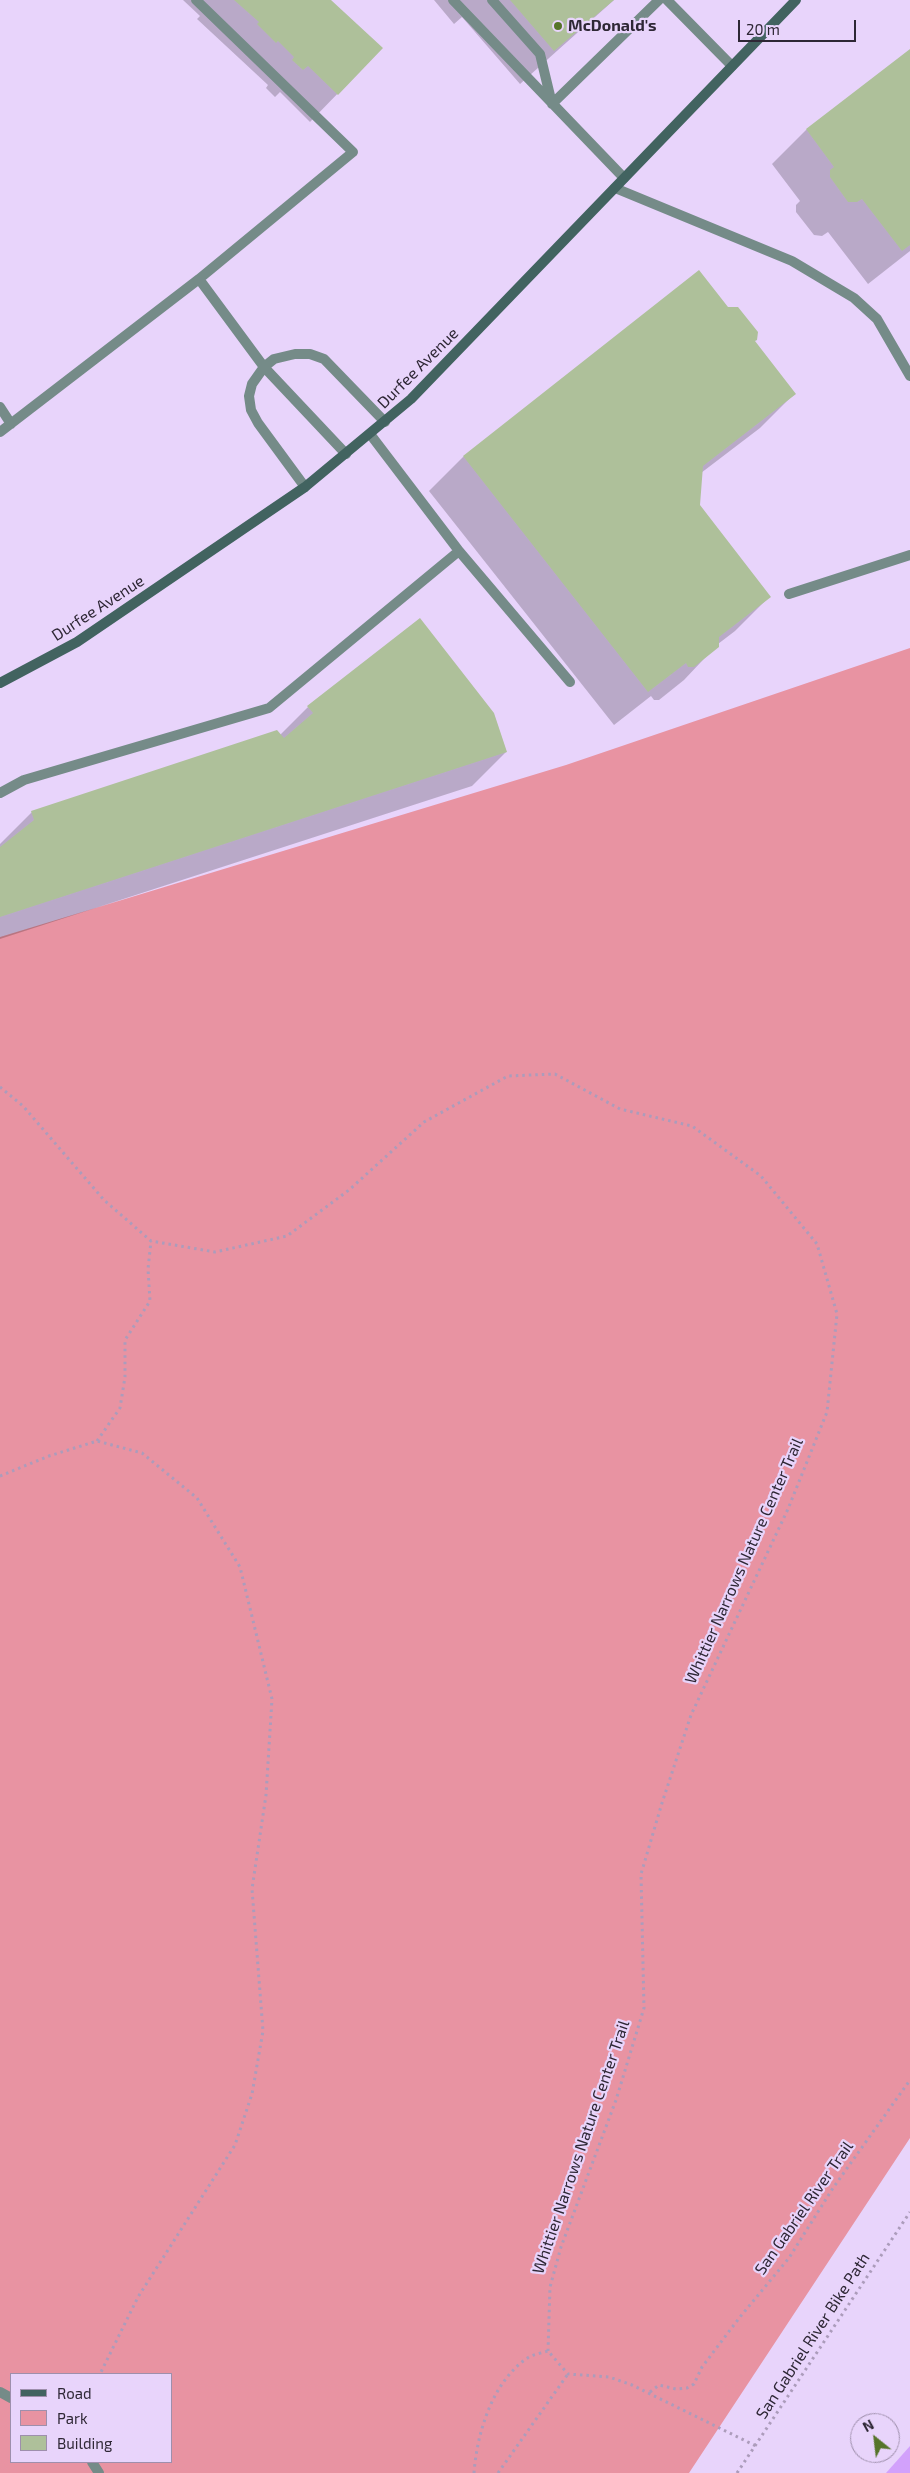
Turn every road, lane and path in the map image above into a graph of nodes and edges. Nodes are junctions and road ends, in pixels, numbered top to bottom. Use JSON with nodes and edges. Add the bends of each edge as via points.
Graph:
{"nodes":[{"id":1,"x":196,"y":0,"type":"edge"},
{"id":2,"x":453,"y":0,"type":"edge"},
{"id":3,"x":492,"y":0,"type":"edge"},
{"id":4,"x":659,"y":0,"type":"edge"},
{"id":5,"x":667,"y":0,"type":"edge"},
{"id":6,"x":796,"y":0,"type":"edge"},
{"id":7,"x":732,"y":66,"type":"junction"},
{"id":8,"x":552,"y":104,"type":"junction"},
{"id":9,"x":624,"y":178,"type":"junction"},
{"id":10,"x":615,"y":188,"type":"junction"},
{"id":11,"x":198,"y":279,"type":"junction"},
{"id":12,"x":264,"y":366,"type":"junction"},
{"id":13,"x":910,"y":376,"type":"edge"},
{"id":14,"x":0,"y":407,"type":"edge"},
{"id":15,"x":385,"y":422,"type":"junction"},
{"id":16,"x":11,"y":424,"type":"junction"},
{"id":17,"x":0,"y":432,"type":"edge"},
{"id":18,"x":370,"y":434,"type":"junction"},
{"id":19,"x":346,"y":454,"type":"junction"},
{"id":20,"x":305,"y":488,"type":"junction"},
{"id":21,"x":459,"y":552,"type":"junction"},
{"id":22,"x":910,"y":555,"type":"edge"},
{"id":23,"x":789,"y":594,"type":"dead end"},
{"id":24,"x":570,"y":682,"type":"dead end"},
{"id":25,"x":0,"y":683,"type":"edge"},
{"id":26,"x":0,"y":793,"type":"edge"},
{"id":27,"x":0,"y":1087,"type":"edge"},
{"id":28,"x":151,"y":1240,"type":"junction"},
{"id":29,"x":97,"y":1441,"type":"junction"},
{"id":30,"x":0,"y":1476,"type":"edge"},
{"id":31,"x":910,"y":2080,"type":"edge"},
{"id":32,"x":910,"y":2212,"type":"edge"},
{"id":33,"x":548,"y":2351,"type":"junction"},
{"id":34,"x":100,"y":2373,"type":"edge"},
{"id":35,"x":568,"y":2374,"type":"junction"},
{"id":36,"x":650,"y":2392,"type":"junction"},
{"id":37,"x":756,"y":2446,"type":"junction"},
{"id":38,"x":474,"y":2473,"type":"edge"},
{"id":39,"x":498,"y":2473,"type":"edge"},
{"id":40,"x":737,"y":2473,"type":"edge"}],
"edges":[{"from":1,"to":11,"type":"street","via":[[354,152]]},
{"from":2,"to":8,"type":"street"},
{"from":3,"to":8,"type":"street","via":[[540,54]]},
{"from":4,"to":8,"type":"street"},
{"from":5,"to":7,"type":"street"},
{"from":6,"to":7,"type":"main road","name":"Durfee Avenue"},
{"from":7,"to":9,"type":"main road","name":"Durfee Avenue"},
{"from":8,"to":9,"type":"street"},
{"from":9,"to":10,"type":"main road","name":"Durfee Avenue"},
{"from":10,"to":13,"type":"street","via":[[792,261],[854,298],[877,319]]},
{"from":10,"to":15,"type":"main road","name":"Durfee Avenue"},
{"from":11,"to":12,"type":"street"},
{"from":11,"to":16,"type":"street"},
{"from":12,"to":15,"type":"street","via":[[274,359],[296,354],[324,359]]},
{"from":12,"to":19,"type":"street"},
{"from":12,"to":20,"type":"street","via":[[252,384],[249,396],[251,410]]},
{"from":14,"to":16,"type":"street"},
{"from":15,"to":18,"type":"main road","name":"Durfee Avenue"},
{"from":16,"to":17,"type":"street"},
{"from":18,"to":19,"type":"main road","name":"Durfee Avenue"},
{"from":18,"to":21,"type":"street"},
{"from":19,"to":20,"type":"main road","name":"Durfee Avenue"},
{"from":20,"to":25,"type":"main road","name":"Durfee Avenue","via":[[77,642]]},
{"from":21,"to":24,"type":"street"},
{"from":21,"to":26,"type":"street","via":[[269,708],[24,780]]},
{"from":22,"to":23,"type":"street"},
{"from":27,"to":28,"type":"path","name":"Whittier Narrows Nature Center Trail","via":[[23,1106],[104,1200]]},
{"from":28,"to":29,"type":"path","via":[[148,1269],[150,1301],[125,1340],[125,1376],[120,1408]]},
{"from":28,"to":33,"type":"path","name":"Whittier Narrows Nature Center Trail","via":[[215,1252],[287,1236],[349,1190],[424,1122],[508,1076],[555,1074],[620,1109],[692,1126],[760,1176],[817,1244],[836,1314],[827,1412],[788,1509],[691,1716],[662,1803],[641,1874],[644,2008],[616,2100],[561,2247],[550,2287]]},
{"from":29,"to":30,"type":"path"},
{"from":29,"to":34,"type":"path","via":[[142,1453],[197,1498],[240,1567],[272,1699],[266,1795],[252,1888],[263,2031],[252,2094],[235,2145],[138,2297]]},
{"from":31,"to":36,"type":"path","name":"San Gabriel River Trail","via":[[833,2188],[789,2258],[702,2367],[694,2384],[676,2390],[659,2386]]},
{"from":32,"to":37,"type":"path","name":"San Gabriel River Bike Path"},
{"from":33,"to":35,"type":"path"},
{"from":33,"to":38,"type":"path","via":[[531,2356],[514,2369],[495,2395],[483,2426]]},
{"from":35,"to":36,"type":"path","via":[[609,2377]]},
{"from":35,"to":39,"type":"path"},
{"from":36,"to":37,"type":"path"},
{"from":37,"to":40,"type":"path","name":"San Gabriel River Bike Path"}]}
